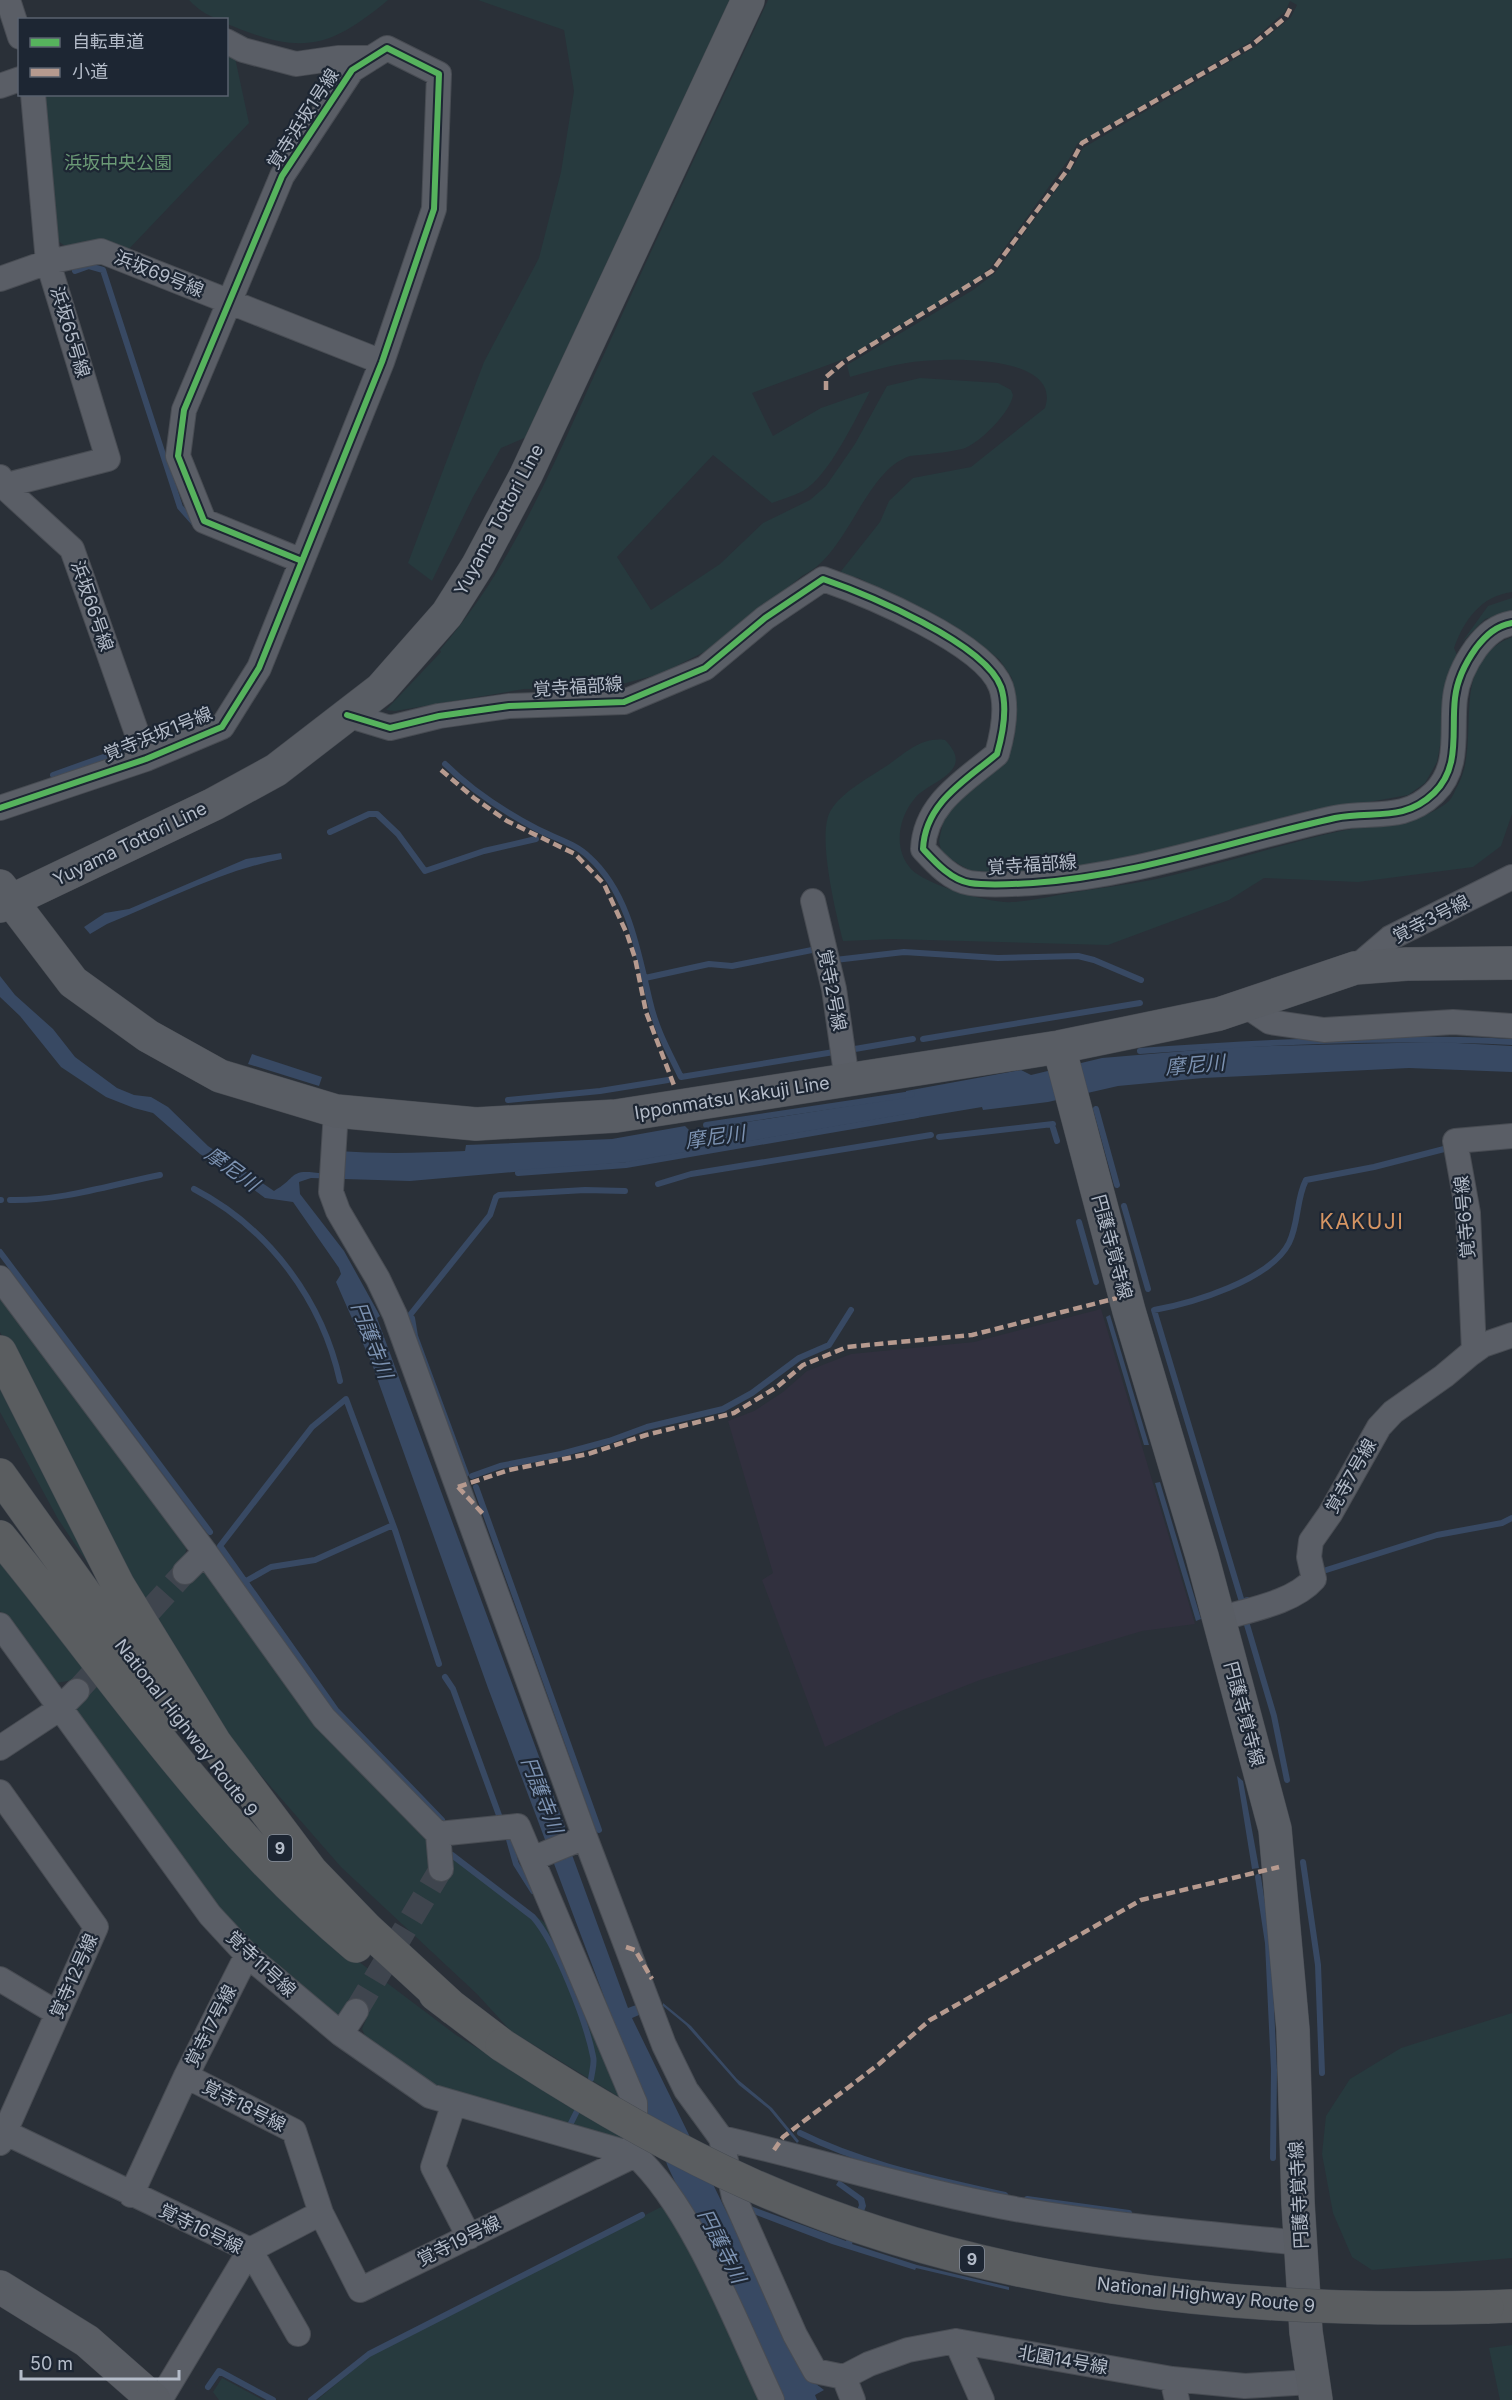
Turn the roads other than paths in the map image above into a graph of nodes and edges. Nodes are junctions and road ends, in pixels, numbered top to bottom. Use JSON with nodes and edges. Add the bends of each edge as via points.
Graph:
{"nodes":[{"id":1,"x":8,"y":0,"type":"edge"},
{"id":2,"x":748,"y":0,"type":"edge"},
{"id":3,"x":18,"y":31,"type":"edge"},
{"id":4,"x":228,"y":42,"type":"edge"},
{"id":5,"x":371,"y":58,"type":"junction"},
{"id":6,"x":18,"y":81,"type":"edge"},
{"id":7,"x":0,"y":86,"type":"edge"},
{"id":8,"x":33,"y":96,"type":"edge"},
{"id":9,"x":48,"y":262,"type":"junction"},
{"id":10,"x":0,"y":279,"type":"edge"},
{"id":11,"x":230,"y":302,"type":"junction"},
{"id":12,"x":382,"y":363,"type":"junction"},
{"id":13,"x":1,"y":482,"type":"edge"},
{"id":14,"x":302,"y":561,"type":"junction"},
{"id":15,"x":1512,"y":623,"type":"edge"},
{"id":16,"x":347,"y":715,"type":"junction"},
{"id":17,"x":146,"y":759,"type":"junction"},
{"id":18,"x":0,"y":808,"type":"edge"},
{"id":19,"x":1512,"y":878,"type":"edge"},
{"id":20,"x":4,"y":898,"type":"edge"},
{"id":21,"x":813,"y":901,"type":"dead end"},
{"id":22,"x":1512,"y":963,"type":"edge"},
{"id":23,"x":1355,"y":968,"type":"junction"},
{"id":24,"x":1245,"y":1005,"type":"junction"},
{"id":25,"x":1512,"y":1026,"type":"edge"},
{"id":26,"x":1061,"y":1054,"type":"junction"},
{"id":27,"x":847,"y":1080,"type":"junction"},
{"id":28,"x":334,"y":1121,"type":"junction"},
{"id":29,"x":1512,"y":1136,"type":"edge"},
{"id":30,"x":0,"y":1278,"type":"edge"},
{"id":31,"x":1512,"y":1335,"type":"edge"},
{"id":32,"x":1474,"y":1351,"type":"junction"},
{"id":33,"x":0,"y":1352,"type":"edge"},
{"id":34,"x":0,"y":1458,"type":"edge"},
{"id":35,"x":0,"y":1475,"type":"edge"},
{"id":36,"x":0,"y":1537,"type":"edge"},
{"id":37,"x":205,"y":1552,"type":"junction"},
{"id":38,"x":184,"y":1572,"type":"tunnel mouth"},
{"id":39,"x":98,"y":1613,"type":"junction"},
{"id":40,"x":1219,"y":1619,"type":"junction"},
{"id":41,"x":0,"y":1625,"type":"edge"},
{"id":42,"x":77,"y":1691,"type":"tunnel mouth"},
{"id":43,"x":59,"y":1710,"type":"junction"},
{"id":44,"x":0,"y":1748,"type":"edge"},
{"id":45,"x":0,"y":1792,"type":"edge"},
{"id":46,"x":438,"y":1834,"type":"junction"},
{"id":47,"x":585,"y":1837,"type":"junction"},
{"id":48,"x":532,"y":1859,"type":"junction"},
{"id":49,"x":441,"y":1869,"type":"tunnel mouth"},
{"id":50,"x":248,"y":1955,"type":"junction"},
{"id":51,"x":0,"y":1979,"type":"edge"},
{"id":52,"x":453,"y":2008,"type":"junction"},
{"id":53,"x":356,"y":2011,"type":"tunnel mouth"},
{"id":54,"x":57,"y":2013,"type":"junction"},
{"id":55,"x":341,"y":2034,"type":"junction"},
{"id":56,"x":186,"y":2076,"type":"junction"},
{"id":57,"x":454,"y":2103,"type":"junction"},
{"id":58,"x":1,"y":2135,"type":"edge"},
{"id":59,"x":721,"y":2138,"type":"junction"},
{"id":60,"x":635,"y":2155,"type":"junction"},
{"id":61,"x":131,"y":2195,"type":"junction"},
{"id":62,"x":321,"y":2213,"type":"junction"},
{"id":63,"x":469,"y":2237,"type":"junction"},
{"id":64,"x":1300,"y":2243,"type":"junction"},
{"id":65,"x":250,"y":2250,"type":"junction"},
{"id":66,"x":0,"y":2288,"type":"edge"},
{"id":67,"x":1499,"y":2306,"type":"edge"},
{"id":68,"x":298,"y":2334,"type":"dead end"},
{"id":69,"x":956,"y":2341,"type":"junction"},
{"id":70,"x":844,"y":2377,"type":"junction"},
{"id":71,"x":1175,"y":2389,"type":"edge"},
{"id":72,"x":1314,"y":2391,"type":"edge"},
{"id":73,"x":154,"y":2400,"type":"edge"},
{"id":74,"x":160,"y":2400,"type":"edge"},
{"id":75,"x":772,"y":2400,"type":"edge"},
{"id":76,"x":853,"y":2400,"type":"edge"},
{"id":77,"x":981,"y":2400,"type":"edge"}],
"edges":[{"from":1,"to":3,"type":"street"},
{"from":2,"to":16,"type":"main road","name":"Yuyama Tottori Line","via":[[556,412],[478,565],[447,614],[381,689]]},
{"from":4,"to":5,"type":"street","via":[[243,50],[297,64]]},
{"from":5,"to":11,"type":"street","name":"覚寺浜坂1号線","via":[[352,70],[282,176]]},
{"from":5,"to":12,"type":"street","name":"覚寺浜坂1号線","via":[[387,48],[439,75],[434,208]]},
{"from":6,"to":7,"type":"street"},
{"from":8,"to":9,"type":"street","name":"浜坂65号線"},
{"from":9,"to":10,"type":"street","name":"浜坂69号線"},
{"from":9,"to":11,"type":"street","name":"浜坂69号線","via":[[101,251]]},
{"from":9,"to":13,"type":"street","name":"浜坂65号線","via":[[108,459]]},
{"from":11,"to":12,"type":"street","name":"浜坂69号線"},
{"from":11,"to":14,"type":"street","name":"覚寺浜坂1号線","via":[[184,410],[178,456],[204,521]]},
{"from":12,"to":14,"type":"street","name":"覚寺浜坂1号線"},
{"from":13,"to":17,"type":"street","name":"浜坂66号線","via":[[72,549]]},
{"from":14,"to":17,"type":"street","name":"覚寺浜坂1号線","via":[[259,668],[222,727]]},
{"from":15,"to":16,"type":"street","name":"覚寺福部線","via":[[1485,636],[1466,663],[1455,697],[1455,746],[1449,769],[1435,792],[1414,807],[1399,814],[1338,818],[1067,881],[968,883],[941,868],[922,849],[923,832],[931,814],[947,795],[997,754],[1005,714],[1000,686],[987,665],[967,649],[891,606],[823,579],[765,618],[705,668],[624,702],[509,706],[390,728]]},
{"from":16,"to":20,"type":"main road","name":"Yuyama Tottori Line","via":[[276,770],[214,804]]},
{"from":17,"to":18,"type":"street","name":"覚寺浜坂1号線"},
{"from":19,"to":23,"type":"street","name":"覚寺3号線","via":[[1390,938]]},
{"from":20,"to":28,"type":"main road","name":"Ipponmatsu Kakuji Line","via":[[72,982],[148,1036],[220,1076]]},
{"from":21,"to":27,"type":"street","name":"覚寺2号線","via":[[834,989]]},
{"from":22,"to":23,"type":"main road","name":"Ipponmatsu Kakuji Line"},
{"from":23,"to":24,"type":"main road","name":"Ipponmatsu Kakuji Line"},
{"from":24,"to":25,"type":"street","via":[[1270,1022],[1324,1030],[1453,1022]]},
{"from":24,"to":26,"type":"main road","name":"Ipponmatsu Kakuji Line"},
{"from":26,"to":27,"type":"main road","name":"Ipponmatsu Kakuji Line"},
{"from":26,"to":40,"type":"main road","name":"円護寺覚寺線","via":[[1129,1311]]},
{"from":27,"to":28,"type":"main road","name":"Ipponmatsu Kakuji Line","via":[[604,1117],[476,1124]]},
{"from":28,"to":47,"type":"street","via":[[330,1185],[338,1211],[395,1315]]},
{"from":29,"to":32,"type":"street","name":"覚寺6号線","via":[[1455,1141],[1468,1213]]},
{"from":30,"to":37,"type":"street"},
{"from":31,"to":32,"type":"street","name":"覚寺7号線"},
{"from":32,"to":40,"type":"street","name":"覚寺7号線","via":[[1379,1427],[1311,1541],[1308,1557],[1314,1579],[1306,1588]]},
{"from":33,"to":52,"type":"highway","via":[[118,1585],[215,1743],[311,1871]]},
{"from":34,"to":39,"type":"highway","name":"National Highway Route 9","number":"9"},
{"from":35,"to":39,"type":"highway","name":"National Highway Route 9","number":"9"},
{"from":36,"to":52,"type":"highway","via":[[167,1752],[255,1852],[357,1947]]},
{"from":37,"to":38,"type":"street"},
{"from":37,"to":46,"type":"street","via":[[324,1718]]},
{"from":39,"to":52,"type":"highway","name":"National Highway Route 9","number":"9","via":[[177,1722],[274,1841],[331,1902]]},
{"from":40,"to":64,"type":"main road","name":"円護寺覚寺線","via":[[1275,1829],[1293,2030]]},
{"from":41,"to":43,"type":"street","name":"覚寺11号線"},
{"from":42,"to":43,"type":"street"},
{"from":43,"to":44,"type":"street"},
{"from":43,"to":50,"type":"street","name":"覚寺11号線","via":[[210,1915]]},
{"from":45,"to":54,"type":"street","name":"覚寺12号線","via":[[96,1927]]},
{"from":46,"to":48,"type":"street","via":[[518,1826]]},
{"from":46,"to":49,"type":"street"},
{"from":47,"to":48,"type":"street"},
{"from":47,"to":59,"type":"street","via":[[664,2045],[686,2090]]},
{"from":48,"to":60,"type":"street","via":[[635,2103]]},
{"from":50,"to":55,"type":"street","name":"覚寺11号線"},
{"from":50,"to":56,"type":"street","name":"覚寺17号線"},
{"from":51,"to":54,"type":"street"},
{"from":52,"to":67,"type":"highway","name":"National Highway Route 9","number":"9","bridge":true,"via":[[502,2045],[624,2121],[718,2169],[811,2208],[938,2250],[1041,2274],[1152,2293],[1314,2307]]},
{"from":53,"to":55,"type":"street"},
{"from":54,"to":58,"type":"street","name":"覚寺12号線"},
{"from":55,"to":57,"type":"street","name":"覚寺11号線","via":[[430,2096]]},
{"from":56,"to":61,"type":"street","name":"覚寺17号線"},
{"from":56,"to":62,"type":"street","name":"覚寺18号線","via":[[294,2132]]},
{"from":57,"to":60,"type":"street","name":"覚寺11号線"},
{"from":57,"to":63,"type":"street","via":[[433,2167]]},
{"from":58,"to":61,"type":"street","name":"覚寺16号線"},
{"from":59,"to":64,"type":"street","via":[[1020,2210]]},
{"from":59,"to":70,"type":"street","via":[[734,2197],[795,2336],[815,2371]]},
{"from":60,"to":63,"type":"street","name":"覚寺19号線"},
{"from":60,"to":75,"type":"street","via":[[654,2172],[699,2245]]},
{"from":61,"to":65,"type":"street","name":"覚寺16号線"},
{"from":62,"to":63,"type":"street","name":"覚寺19号線","via":[[360,2290]]},
{"from":62,"to":65,"type":"street"},
{"from":64,"to":72,"type":"main road","name":"円護寺覚寺線"},
{"from":65,"to":68,"type":"street"},
{"from":65,"to":74,"type":"street","name":"覚寺16号線"},
{"from":66,"to":73,"type":"main road","via":[[87,2341]]},
{"from":69,"to":70,"type":"street","name":"北園14号線","via":[[908,2350]]},
{"from":69,"to":71,"type":"street","name":"北園14号線"},
{"from":69,"to":77,"type":"street"},
{"from":70,"to":76,"type":"street"},
{"from":71,"to":72,"type":"street","name":"北園14号線","via":[[1245,2386]]}]}
